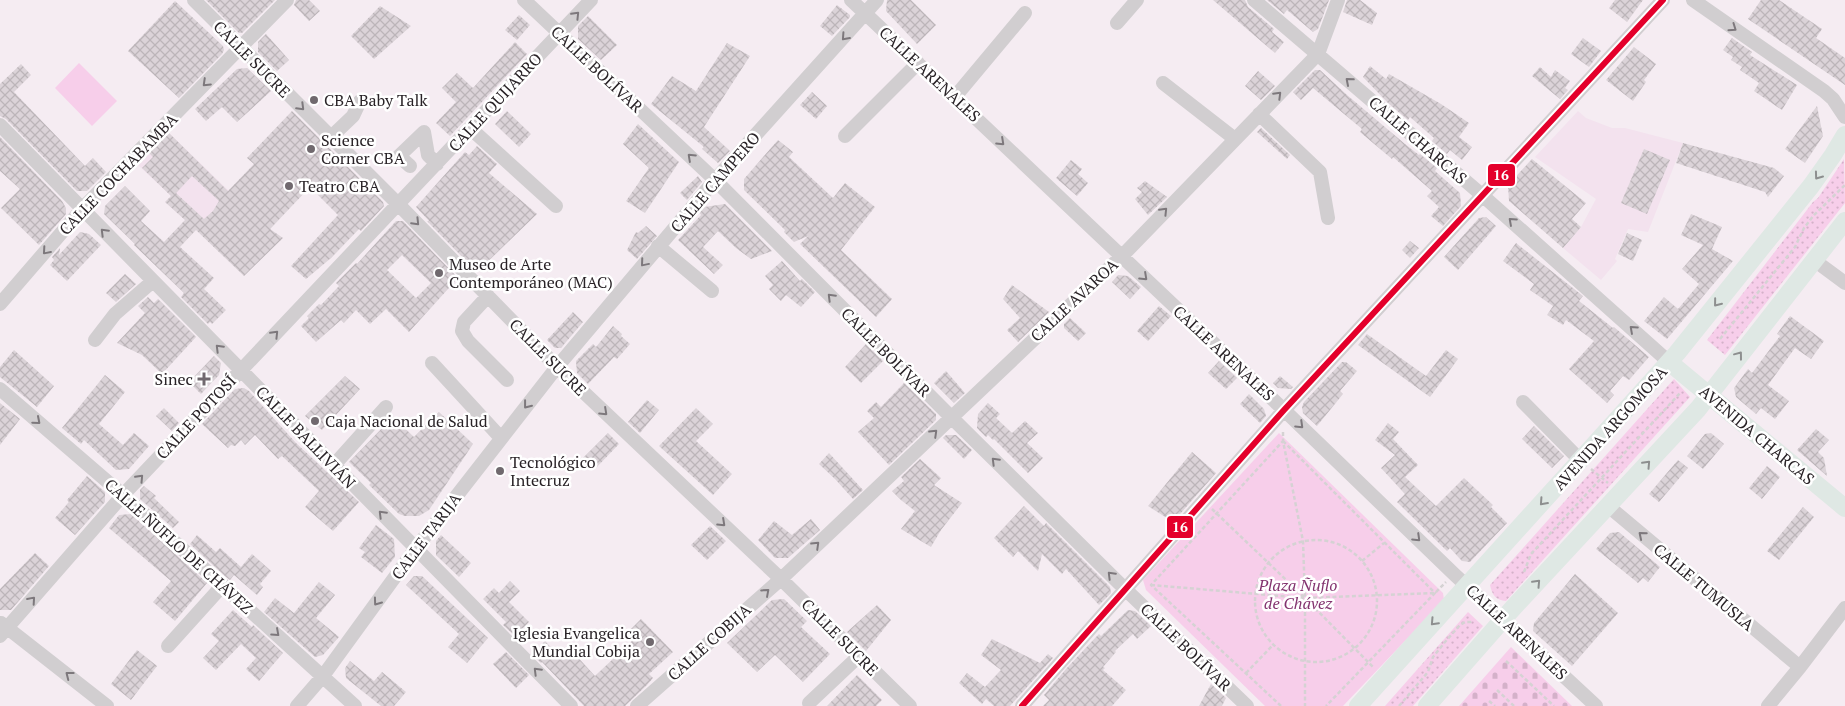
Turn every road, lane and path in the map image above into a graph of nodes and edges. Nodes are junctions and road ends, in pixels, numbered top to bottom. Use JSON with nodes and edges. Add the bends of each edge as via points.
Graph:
{"nodes":[{"id":1,"x":194,"y":0,"type":"edge"},
{"id":2,"x":287,"y":0,"type":"edge"},
{"id":3,"x":524,"y":0,"type":"edge"},
{"id":4,"x":591,"y":0,"type":"edge"},
{"id":5,"x":851,"y":0,"type":"edge"},
{"id":6,"x":877,"y":0,"type":"edge"},
{"id":7,"x":1136,"y":0,"type":"edge"},
{"id":8,"x":1254,"y":0,"type":"edge"},
{"id":9,"x":1338,"y":0,"type":"edge"},
{"id":10,"x":1663,"y":0,"type":"edge"},
{"id":11,"x":1693,"y":0,"type":"edge"},
{"id":12,"x":1025,"y":13,"type":"dead end"},
{"id":13,"x":866,"y":14,"type":"junction"},
{"id":14,"x":1117,"y":23,"type":"dead end"},
{"id":15,"x":559,"y":33,"type":"junction"},
{"id":16,"x":241,"y":48,"type":"junction"},
{"id":17,"x":1318,"y":54,"type":"junction"},
{"id":18,"x":918,"y":63,"type":"junction"},
{"id":19,"x":1162,"y":84,"type":"dead end"},
{"id":20,"x":954,"y":98,"type":"junction"},
{"id":21,"x":360,"y":101,"type":"dead end"},
{"id":22,"x":1259,"y":114,"type":"junction"},
{"id":23,"x":1845,"y":117,"type":"edge"},
{"id":24,"x":0,"y":125,"type":"edge"},
{"id":25,"x":470,"y":128,"type":"junction"},
{"id":26,"x":1845,"y":135,"type":"edge"},
{"id":27,"x":846,"y":136,"type":"dead end"},
{"id":28,"x":331,"y":137,"type":"junction"},
{"id":29,"x":1235,"y":139,"type":"junction"},
{"id":30,"x":437,"y":164,"type":"junction"},
{"id":31,"x":410,"y":166,"type":"dead end"},
{"id":32,"x":715,"y":180,"type":"junction"},
{"id":33,"x":1845,"y":185,"type":"edge"},
{"id":34,"x":1482,"y":195,"type":"junction"},
{"id":35,"x":399,"y":204,"type":"junction"},
{"id":36,"x":556,"y":206,"type":"dead end"},
{"id":37,"x":82,"y":209,"type":"junction"},
{"id":38,"x":1328,"y":218,"type":"dead end"},
{"id":39,"x":1845,"y":221,"type":"edge"},
{"id":40,"x":658,"y":246,"type":"junction"},
{"id":41,"x":1122,"y":256,"type":"junction"},
{"id":42,"x":1814,"y":260,"type":"junction"},
{"id":43,"x":153,"y":281,"type":"junction"},
{"id":44,"x":1845,"y":283,"type":"edge"},
{"id":45,"x":712,"y":291,"type":"dead end"},
{"id":46,"x":488,"y":296,"type":"junction"},
{"id":47,"x":0,"y":304,"type":"edge"},
{"id":48,"x":1720,"y":339,"type":"dead end"},
{"id":49,"x":95,"y":340,"type":"dead end"},
{"id":50,"x":1669,"y":362,"type":"junction"},
{"id":51,"x":432,"y":363,"type":"dead end"},
{"id":52,"x":557,"y":367,"type":"junction"},
{"id":53,"x":240,"y":370,"type":"junction"},
{"id":54,"x":507,"y":380,"type":"dead end"},
{"id":55,"x":0,"y":389,"type":"edge"},
{"id":56,"x":1681,"y":392,"type":"dead end"},
{"id":57,"x":1710,"y":394,"type":"junction"},
{"id":58,"x":1523,"y":402,"type":"dead end"},
{"id":59,"x":386,"y":407,"type":"dead end"},
{"id":60,"x":1698,"y":409,"type":"junction"},
{"id":61,"x":1728,"y":409,"type":"junction"},
{"id":62,"x":1284,"y":410,"type":"junction"},
{"id":63,"x":950,"y":417,"type":"junction"},
{"id":64,"x":501,"y":438,"type":"junction"},
{"id":65,"x":1283,"y":441,"type":"junction"},
{"id":66,"x":1580,"y":460,"type":"junction"},
{"id":67,"x":334,"y":466,"type":"junction"},
{"id":68,"x":1602,"y":478,"type":"junction"},
{"id":69,"x":124,"y":495,"type":"junction"},
{"id":70,"x":1614,"y":500,"type":"junction"},
{"id":71,"x":1204,"y":501,"type":"junction"},
{"id":72,"x":1845,"y":508,"type":"edge"},
{"id":73,"x":1217,"y":513,"type":"junction"},
{"id":74,"x":1303,"y":541,"type":"junction"},
{"id":75,"x":1384,"y":543,"type":"junction"},
{"id":76,"x":416,"y":548,"type":"junction"},
{"id":77,"x":1362,"y":561,"type":"junction"},
{"id":78,"x":1268,"y":563,"type":"junction"},
{"id":79,"x":1521,"y":578,"type":"dead end"},
{"id":80,"x":781,"y":579,"type":"junction"},
{"id":81,"x":1461,"y":580,"type":"junction"},
{"id":82,"x":1152,"y":585,"type":"junction"},
{"id":83,"x":223,"y":586,"type":"junction"},
{"id":84,"x":1125,"y":589,"type":"junction"},
{"id":85,"x":1435,"y":593,"type":"junction"},
{"id":86,"x":1255,"y":594,"type":"junction"},
{"id":87,"x":1377,"y":596,"type":"junction"},
{"id":88,"x":1305,"y":598,"type":"junction"},
{"id":89,"x":1845,"y":608,"type":"edge"},
{"id":90,"x":1504,"y":619,"type":"junction"},
{"id":91,"x":1472,"y":622,"type":"dead end"},
{"id":92,"x":3,"y":629,"type":"edge"},
{"id":93,"x":1273,"y":645,"type":"junction"},
{"id":94,"x":168,"y":646,"type":"dead end"},
{"id":95,"x":1354,"y":649,"type":"junction"},
{"id":96,"x":859,"y":656,"type":"junction"},
{"id":97,"x":1506,"y":661,"type":"dead end"},
{"id":98,"x":1305,"y":662,"type":"junction"},
{"id":99,"x":1368,"y":663,"type":"junction"},
{"id":100,"x":1800,"y":667,"type":"junction"},
{"id":101,"x":1246,"y":673,"type":"junction"},
{"id":102,"x":322,"y":676,"type":"junction"},
{"id":103,"x":1384,"y":676,"type":"junction"},
{"id":104,"x":1497,"y":690,"type":"dead end"},
{"id":105,"x":1490,"y":701,"type":"dead end"},
{"id":106,"x":809,"y":703,"type":"dead end"},
{"id":107,"x":107,"y":706,"type":"edge"},
{"id":108,"x":297,"y":706,"type":"edge"},
{"id":109,"x":355,"y":706,"type":"edge"},
{"id":110,"x":571,"y":706,"type":"edge"},
{"id":111,"x":637,"y":706,"type":"edge"},
{"id":112,"x":910,"y":706,"type":"edge"},
{"id":113,"x":1022,"y":706,"type":"edge"},
{"id":114,"x":1247,"y":706,"type":"edge"},
{"id":115,"x":1281,"y":706,"type":"edge"},
{"id":116,"x":1305,"y":706,"type":"edge"},
{"id":117,"x":1326,"y":706,"type":"edge"},
{"id":118,"x":1358,"y":706,"type":"edge"},
{"id":119,"x":1399,"y":706,"type":"edge"},
{"id":120,"x":1426,"y":706,"type":"edge"},
{"id":121,"x":1495,"y":706,"type":"edge"},
{"id":122,"x":1514,"y":706,"type":"edge"},
{"id":123,"x":1554,"y":706,"type":"edge"},
{"id":124,"x":1596,"y":706,"type":"edge"},
{"id":125,"x":1768,"y":706,"type":"edge"}],
"edges":[{"from":1,"to":16,"type":"street","name":"CALLE SUCRE"},
{"from":2,"to":16,"type":"street","name":"CALLE COCHABAMBA"},
{"from":3,"to":15,"type":"street","name":"CALLE BOLÍVAR"},
{"from":15,"to":4,"type":"street","name":"CALLE QUIJARRO","one_way":true},
{"from":5,"to":13,"type":"street","name":"CALLE ARENALES"},
{"from":6,"to":13,"type":"street","name":"CALLE CAMPERO"},
{"from":7,"to":14,"type":"street"},
{"from":8,"to":17,"type":"street","name":"CALLE CHARCAS"},
{"from":9,"to":17,"type":"street","name":"CALLE AVAROA"},
{"from":10,"to":34,"type":"street"},
{"from":11,"to":23,"type":"street","one_way":true,"via":[[1824,91]]},
{"from":12,"to":20,"type":"street"},
{"from":13,"to":18,"type":"street","name":"CALLE ARENALES"},
{"from":13,"to":32,"type":"street","name":"CALLE CAMPERO","one_way":true},
{"from":15,"to":25,"type":"street","name":"CALLE QUIJARRO"},
{"from":32,"to":15,"type":"street","name":"CALLE BOLÍVAR","one_way":true},
{"from":16,"to":28,"type":"street","name":"CALLE SUCRE","one_way":true},
{"from":16,"to":37,"type":"street","name":"CALLE COCHABAMBA","one_way":true},
{"from":22,"to":17,"type":"street","name":"CALLE AVAROA","one_way":true},
{"from":34,"to":17,"type":"street","name":"CALLE CHARCAS","one_way":true},
{"from":18,"to":20,"type":"street","name":"CALLE ARENALES"},
{"from":18,"to":27,"type":"street"},
{"from":19,"to":29,"type":"street"},
{"from":20,"to":41,"type":"street","name":"CALLE ARENALES","one_way":true},
{"from":21,"to":28,"type":"street","via":[[353,116]]},
{"from":22,"to":29,"type":"street","name":"CALLE AVAROA"},
{"from":22,"to":38,"type":"street","via":[[1320,172]]},
{"from":24,"to":37,"type":"street","name":"CALLE BALLIVIÁN"},
{"from":25,"to":30,"type":"street","name":"CALLE QUIJARRO"},
{"from":25,"to":36,"type":"street"},
{"from":26,"to":50,"type":"main road","name":"AVENIDA ARGOMOSA","one_way":true,"via":[[1811,186]]},
{"from":28,"to":35,"type":"street","name":"CALLE SUCRE"},
{"from":41,"to":29,"type":"street","name":"CALLE AVAROA","one_way":true},
{"from":30,"to":31,"type":"street","via":[[428,155],[424,132],[399,156]]},
{"from":30,"to":35,"type":"street","name":"CALLE QUIJARRO"},
{"from":32,"to":40,"type":"street","name":"CALLE CAMPERO"},
{"from":63,"to":32,"type":"street","name":"CALLE BOLÍVAR","one_way":true},
{"from":33,"to":48,"type":"path","via":[[1814,215],[1795,247]]},
{"from":50,"to":34,"type":"street","name":"CALLE CHARCAS","one_way":true},
{"from":34,"to":62,"type":"street"},
{"from":35,"to":46,"type":"street","name":"CALLE SUCRE","one_way":true},
{"from":53,"to":35,"type":"street","name":"CALLE POTOSÍ","one_way":true},
{"from":43,"to":37,"type":"street","name":"CALLE BALLIVIÁN","one_way":true},
{"from":37,"to":47,"type":"street","name":"CALLE COCHABAMBA","one_way":true},
{"from":39,"to":42,"type":"main road"},
{"from":40,"to":45,"type":"street"},
{"from":40,"to":52,"type":"street","name":"CALLE CAMPERO","one_way":true},
{"from":41,"to":62,"type":"street","name":"CALLE ARENALES","one_way":true},
{"from":41,"to":63,"type":"street","name":"CALLE AVAROA"},
{"from":42,"to":44,"type":"street"},
{"from":57,"to":42,"type":"main road","one_way":true},
{"from":43,"to":49,"type":"street","via":[[115,314]]},
{"from":53,"to":43,"type":"street","name":"CALLE BALLIVIÁN","one_way":true},
{"from":46,"to":52,"type":"street","name":"CALLE SUCRE"},
{"from":46,"to":54,"type":"street","via":[[464,322],[462,331]]},
{"from":50,"to":57,"type":"main road","name":"AVENIDA CHARCAS"},
{"from":50,"to":66,"type":"main road","name":"AVENIDA ARGOMOSA"},
{"from":51,"to":64,"type":"street"},
{"from":52,"to":64,"type":"street","name":"CALLE TARIJA","one_way":true},
{"from":52,"to":80,"type":"street","name":"CALLE SUCRE","one_way":true},
{"from":53,"to":67,"type":"street","name":"CALLE BALLIVIÁN"},
{"from":69,"to":53,"type":"street","name":"CALLE POTOSÍ","one_way":true},
{"from":55,"to":69,"type":"street","name":"CALLE ÑUFLO DE CHÁVEZ","one_way":true},
{"from":56,"to":68,"type":"path"},
{"from":57,"to":60,"type":"main road"},
{"from":57,"to":61,"type":"main road","name":"AVENIDA CHARCAS"},
{"from":58,"to":66,"type":"street"},
{"from":59,"to":67,"type":"street"},
{"from":60,"to":61,"type":"main road"},
{"from":70,"to":60,"type":"main road","one_way":true},
{"from":61,"to":72,"type":"main road","name":"AVENIDA CHARCAS"},
{"from":62,"to":71,"type":"street"},
{"from":62,"to":81,"type":"street","name":"CALLE ARENALES","one_way":true},
{"from":80,"to":63,"type":"street","name":"CALLE AVAROA","one_way":true},
{"from":84,"to":63,"type":"street","name":"CALLE BOLÍVAR","one_way":true},
{"from":64,"to":76,"type":"street","name":"CALLE TARIJA"},
{"from":65,"to":73,"type":"path"},
{"from":65,"to":74,"type":"path"},
{"from":65,"to":75,"type":"path"},
{"from":66,"to":68,"type":"path"},
{"from":66,"to":81,"type":"main road","name":"AVENIDA ARGOMOSA","one_way":true},
{"from":76,"to":67,"type":"street","name":"CALLE BALLIVIÁN","one_way":true},
{"from":68,"to":70,"type":"path"},
{"from":68,"to":79,"type":"path","via":[[1531,554]]},
{"from":69,"to":83,"type":"street","name":"CALLE ÑUFLO DE CHÁVEZ"},
{"from":92,"to":69,"type":"street","name":"CALLE POTOSÍ","one_way":true},
{"from":90,"to":70,"type":"main road","one_way":true},
{"from":100,"to":70,"type":"street","name":"CALLE TUMUSLA","one_way":true},
{"from":71,"to":73,"type":"path"},
{"from":71,"to":84,"type":"street"},
{"from":73,"to":78,"type":"path"},
{"from":73,"to":82,"type":"path"},
{"from":74,"to":77,"type":"path","via":[[1335,543]]},
{"from":74,"to":78,"type":"path","via":[[1278,553]]},
{"from":74,"to":88,"type":"path"},
{"from":75,"to":77,"type":"path"},
{"from":75,"to":85,"type":"path"},
{"from":76,"to":102,"type":"street","name":"CALLE TARIJA","one_way":true},
{"from":110,"to":76,"type":"street","name":"CALLE BALLIVIÁN","one_way":true},
{"from":77,"to":87,"type":"path","via":[[1372,577]]},
{"from":78,"to":86,"type":"path"},
{"from":78,"to":88,"type":"path"},
{"from":80,"to":96,"type":"street","name":"CALLE SUCRE"},
{"from":111,"to":80,"type":"street","name":"CALLE COBIJA","one_way":true},
{"from":81,"to":85,"type":"path"},
{"from":81,"to":90,"type":"street","name":"CALLE ARENALES"},
{"from":81,"to":103,"type":"main road","name":"AVENIDA ARGOMOSA","one_way":true},
{"from":82,"to":86,"type":"path"},
{"from":82,"to":101,"type":"path"},
{"from":83,"to":94,"type":"street"},
{"from":83,"to":102,"type":"street","name":"CALLE ÑUFLO DE CHÁVEZ","one_way":true},
{"from":84,"to":113,"type":"street"},
{"from":84,"to":114,"type":"street","name":"CALLE BOLÍVAR"},
{"from":85,"to":87,"type":"path"},
{"from":85,"to":99,"type":"path"},
{"from":86,"to":88,"type":"path"},
{"from":86,"to":93,"type":"path","via":[[1262,630]]},
{"from":87,"to":88,"type":"path"},
{"from":87,"to":95,"type":"path","via":[[1375,616],[1368,634]]},
{"from":88,"to":95,"type":"path"},
{"from":88,"to":98,"type":"path"},
{"from":89,"to":100,"type":"street"},
{"from":90,"to":120,"type":"main road"},
{"from":90,"to":124,"type":"street","name":"CALLE ARENALES"},
{"from":91,"to":119,"type":"path","via":[[1460,625],[1441,646],[1428,672]]},
{"from":107,"to":92,"type":"street","one_way":true},
{"from":93,"to":98,"type":"path","via":[[1288,656]]},
{"from":93,"to":101,"type":"path"},
{"from":95,"to":98,"type":"path","via":[[1339,658]]},
{"from":95,"to":99,"type":"path"},
{"from":96,"to":106,"type":"street"},
{"from":96,"to":112,"type":"street","name":"CALLE SUCRE"},
{"from":97,"to":123,"type":"path"},
{"from":98,"to":116,"type":"path"},
{"from":99,"to":103,"type":"path"},
{"from":99,"to":117,"type":"path"},
{"from":100,"to":125,"type":"street"},
{"from":101,"to":115,"type":"path"},
{"from":102,"to":108,"type":"street","name":"CALLE TARIJA"},
{"from":102,"to":109,"type":"street","name":"CALLE ÑUFLO DE CHÁVEZ"},
{"from":103,"to":118,"type":"main road","name":"AVENIDA ARGOMOSA"},
{"from":104,"to":122,"type":"path"},
{"from":105,"to":121,"type":"path"}]}
